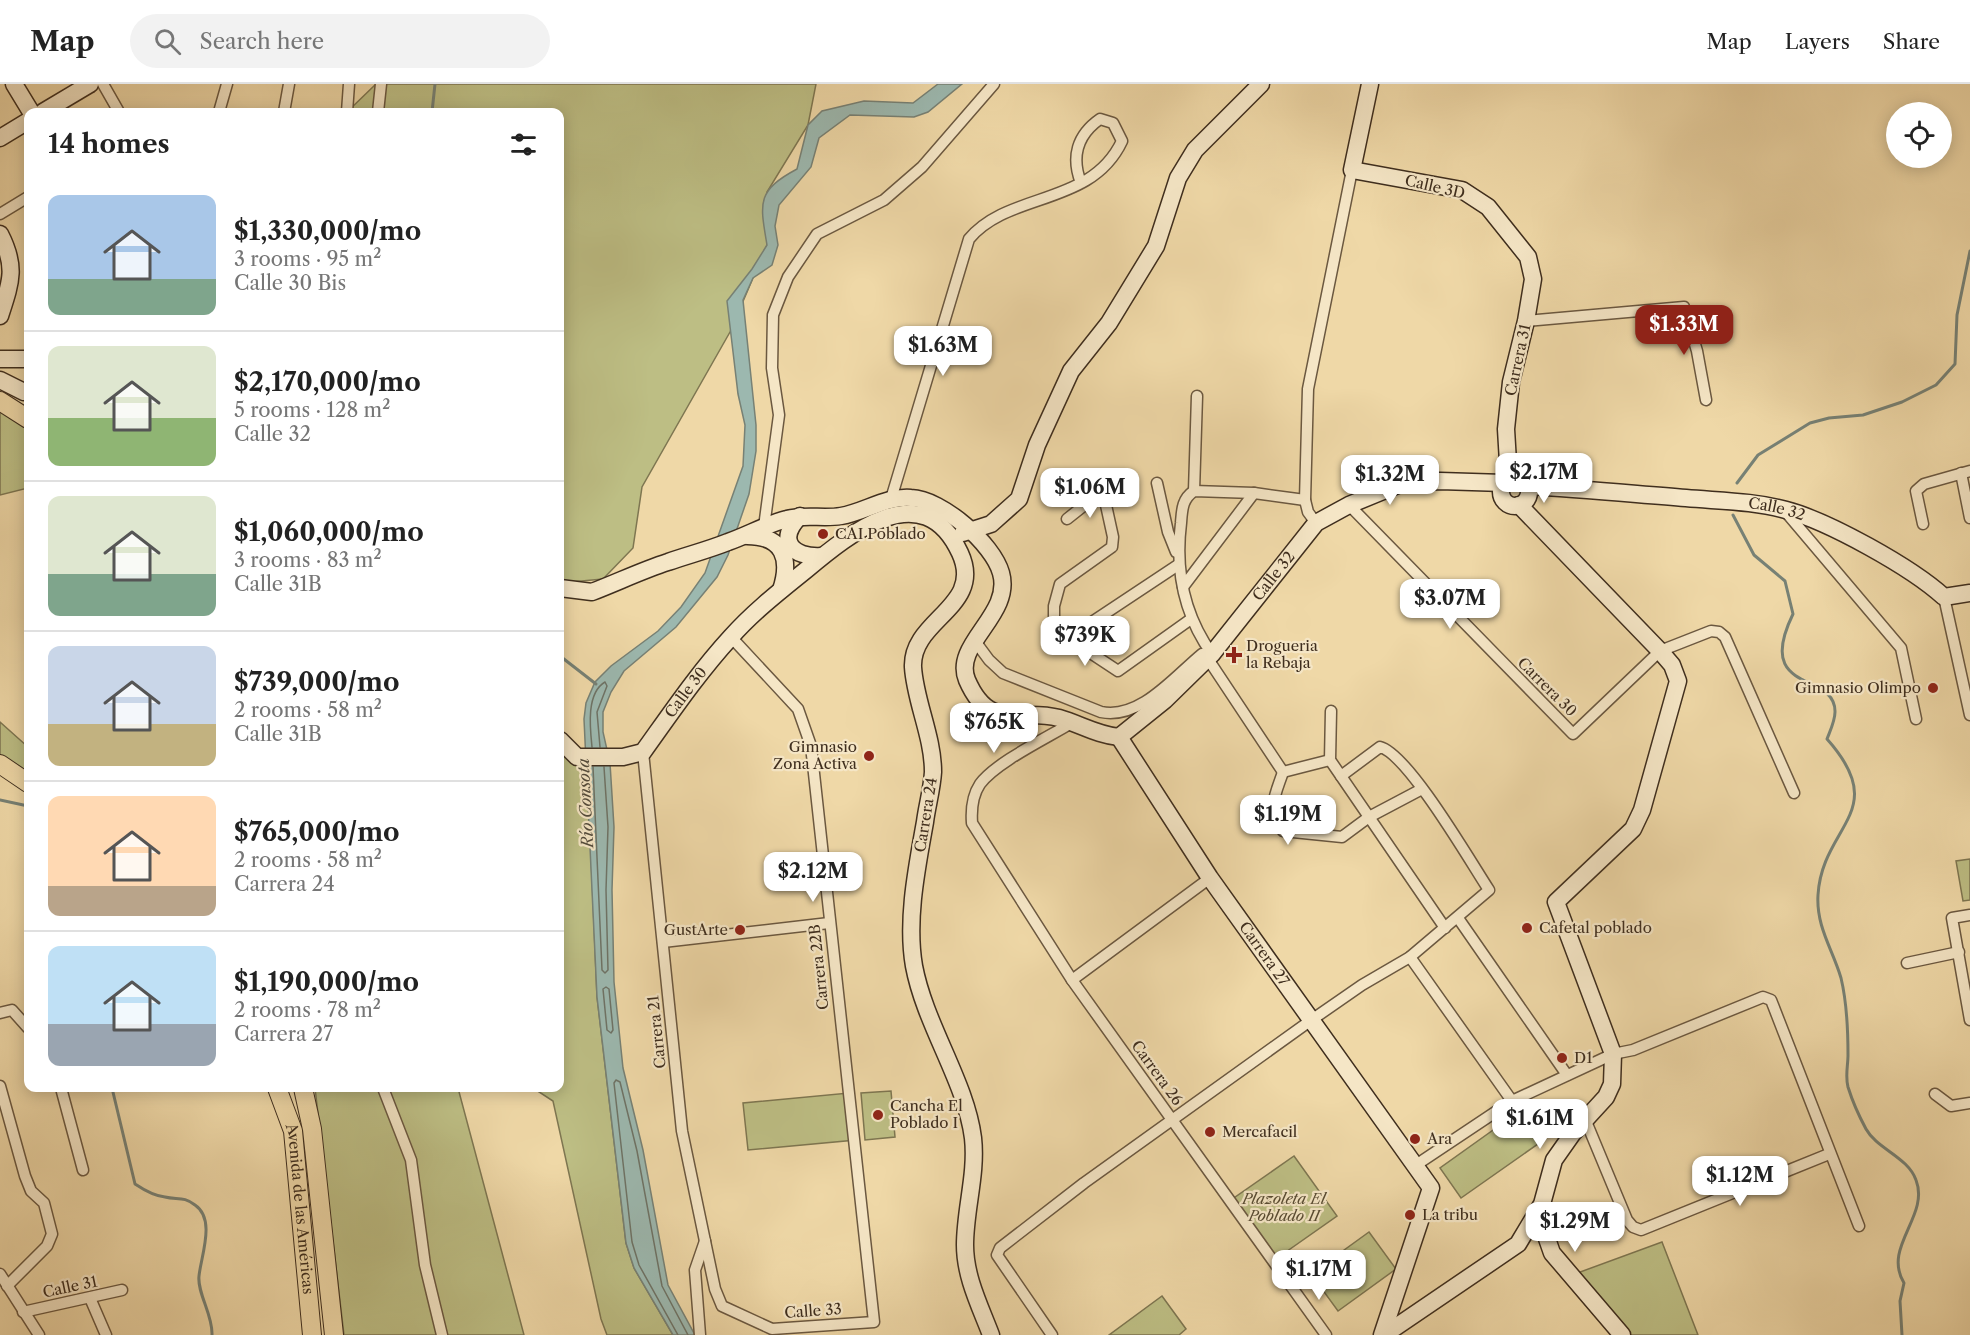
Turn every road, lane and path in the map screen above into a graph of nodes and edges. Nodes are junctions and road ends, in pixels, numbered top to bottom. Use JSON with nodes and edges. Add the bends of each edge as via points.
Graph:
{"nodes":[{"id":1,"x":14,"y":84,"type":"edge"},
{"id":2,"x":90,"y":84,"type":"edge"},
{"id":3,"x":103,"y":84,"type":"edge"},
{"id":4,"x":227,"y":84,"type":"edge"},
{"id":5,"x":289,"y":84,"type":"edge"},
{"id":6,"x":349,"y":84,"type":"edge"},
{"id":7,"x":381,"y":84,"type":"edge"},
{"id":8,"x":994,"y":84,"type":"edge"},
{"id":9,"x":1261,"y":84,"type":"edge"},
{"id":10,"x":1370,"y":84,"type":"edge"},
{"id":11,"x":29,"y":108,"type":"edge"},
{"id":12,"x":50,"y":108,"type":"edge"},
{"id":13,"x":117,"y":108,"type":"edge"},
{"id":14,"x":220,"y":108,"type":"edge"},
{"id":15,"x":285,"y":108,"type":"edge"},
{"id":16,"x":347,"y":108,"type":"edge"},
{"id":17,"x":378,"y":108,"type":"edge"},
{"id":18,"x":24,"y":123,"type":"edge"},
{"id":19,"x":0,"y":138,"type":"edge"},
{"id":20,"x":1352,"y":170,"type":"junction"},
{"id":21,"x":1081,"y":183,"type":"junction"},
{"id":22,"x":24,"y":199,"type":"edge"},
{"id":23,"x":0,"y":214,"type":"edge"},
{"id":24,"x":0,"y":234,"type":"edge"},
{"id":25,"x":1528,"y":257,"type":"joint"},
{"id":26,"x":0,"y":316,"type":"edge"},
{"id":27,"x":1526,"y":321,"type":"junction"},
{"id":28,"x":24,"y":358,"type":"edge"},
{"id":29,"x":0,"y":359,"type":"edge"},
{"id":30,"x":4,"y":382,"type":"edge"},
{"id":31,"x":24,"y":391,"type":"edge"},
{"id":32,"x":1197,"y":396,"type":"dead end"},
{"id":33,"x":1706,"y":400,"type":"dead end"},
{"id":34,"x":0,"y":401,"type":"edge"},
{"id":35,"x":24,"y":416,"type":"edge"},
{"id":36,"x":1965,"y":472,"type":"edge"},
{"id":37,"x":1157,"y":483,"type":"dead end"},
{"id":38,"x":1515,"y":488,"type":"junction"},
{"id":39,"x":1194,"y":491,"type":"junction"},
{"id":40,"x":1254,"y":493,"type":"junction"},
{"id":41,"x":891,"y":499,"type":"junction"},
{"id":42,"x":1305,"y":500,"type":"junction"},
{"id":43,"x":1349,"y":505,"type":"junction"},
{"id":44,"x":1783,"y":509,"type":"junction"},
{"id":45,"x":800,"y":516,"type":"junction"},
{"id":46,"x":1970,"y":518,"type":"edge"},
{"id":47,"x":1066,"y":519,"type":"dead end"},
{"id":48,"x":1316,"y":523,"type":"junction"},
{"id":49,"x":1923,"y":524,"type":"dead end"},
{"id":50,"x":764,"y":527,"type":"junction"},
{"id":51,"x":945,"y":530,"type":"junction"},
{"id":52,"x":973,"y":530,"type":"junction"},
{"id":53,"x":747,"y":536,"type":"junction"},
{"id":54,"x":822,"y":556,"type":"junction"},
{"id":55,"x":1177,"y":560,"type":"junction"},
{"id":56,"x":1183,"y":587,"type":"junction"},
{"id":57,"x":564,"y":588,"type":"edge"},
{"id":58,"x":781,"y":590,"type":"junction"},
{"id":59,"x":1970,"y":593,"type":"edge"},
{"id":60,"x":1944,"y":597,"type":"junction"},
{"id":61,"x":1191,"y":619,"type":"junction"},
{"id":62,"x":731,"y":637,"type":"junction"},
{"id":63,"x":1068,"y":638,"type":"junction"},
{"id":64,"x":975,"y":641,"type":"junction"},
{"id":65,"x":1660,"y":651,"type":"junction"},
{"id":66,"x":1209,"y":654,"type":"junction"},
{"id":67,"x":1331,"y":711,"type":"dead end"},
{"id":68,"x":1970,"y":715,"type":"edge"},
{"id":69,"x":1916,"y":718,"type":"dead end"},
{"id":70,"x":1073,"y":722,"type":"junction"},
{"id":71,"x":1119,"y":737,"type":"junction"},
{"id":72,"x":564,"y":744,"type":"edge"},
{"id":73,"x":643,"y":752,"type":"junction"},
{"id":74,"x":1330,"y":760,"type":"junction"},
{"id":75,"x":0,"y":764,"type":"edge"},
{"id":76,"x":1283,"y":772,"type":"junction"},
{"id":77,"x":1341,"y":776,"type":"junction"},
{"id":78,"x":24,"y":780,"type":"edge"},
{"id":79,"x":1422,"y":789,"type":"junction"},
{"id":80,"x":1794,"y":793,"type":"dead end"},
{"id":81,"x":1369,"y":817,"type":"junction"},
{"id":82,"x":1210,"y":878,"type":"junction"},
{"id":83,"x":1970,"y":915,"type":"edge"},
{"id":84,"x":1458,"y":918,"type":"junction"},
{"id":85,"x":829,"y":923,"type":"junction"},
{"id":86,"x":1445,"y":928,"type":"junction"},
{"id":87,"x":663,"y":942,"type":"junction"},
{"id":88,"x":1959,"y":952,"type":"junction"},
{"id":89,"x":1410,"y":957,"type":"junction"},
{"id":90,"x":1907,"y":963,"type":"dead end"},
{"id":91,"x":1072,"y":980,"type":"junction"},
{"id":92,"x":0,"y":1012,"type":"edge"},
{"id":93,"x":1970,"y":1020,"type":"edge"},
{"id":94,"x":1310,"y":1021,"type":"junction"},
{"id":95,"x":24,"y":1024,"type":"edge"},
{"id":96,"x":1613,"y":1054,"type":"junction"},
{"id":97,"x":1567,"y":1075,"type":"junction"},
{"id":98,"x":0,"y":1086,"type":"edge"},
{"id":99,"x":62,"y":1092,"type":"edge"},
{"id":100,"x":278,"y":1092,"type":"edge"},
{"id":101,"x":304,"y":1092,"type":"edge"},
{"id":102,"x":385,"y":1092,"type":"edge"},
{"id":103,"x":1935,"y":1094,"type":"dead end"},
{"id":104,"x":1512,"y":1101,"type":"junction"},
{"id":105,"x":1970,"y":1103,"type":"edge"},
{"id":106,"x":1585,"y":1119,"type":"junction"},
{"id":107,"x":1173,"y":1120,"type":"junction"},
{"id":108,"x":1829,"y":1154,"type":"junction"},
{"id":109,"x":1416,"y":1166,"type":"junction"},
{"id":110,"x":83,"y":1170,"type":"dead end"},
{"id":111,"x":1542,"y":1204,"type":"junction"},
{"id":112,"x":1859,"y":1226,"type":"dead end"},
{"id":113,"x":705,"y":1241,"type":"junction"},
{"id":114,"x":1518,"y":1244,"type":"junction"},
{"id":115,"x":1552,"y":1252,"type":"junction"},
{"id":116,"x":0,"y":1274,"type":"edge"},
{"id":117,"x":7,"y":1286,"type":"junction"},
{"id":118,"x":122,"y":1290,"type":"dead end"},
{"id":119,"x":90,"y":1298,"type":"junction"},
{"id":120,"x":722,"y":1306,"type":"joint"},
{"id":121,"x":23,"y":1312,"type":"junction"},
{"id":122,"x":874,"y":1322,"type":"joint"},
{"id":123,"x":699,"y":1331,"type":"edge"},
{"id":124,"x":39,"y":1335,"type":"edge"},
{"id":125,"x":106,"y":1335,"type":"edge"},
{"id":126,"x":312,"y":1335,"type":"edge"},
{"id":127,"x":334,"y":1335,"type":"edge"},
{"id":128,"x":442,"y":1335,"type":"edge"},
{"id":129,"x":991,"y":1335,"type":"edge"},
{"id":130,"x":1052,"y":1335,"type":"edge"},
{"id":131,"x":1326,"y":1335,"type":"edge"},
{"id":132,"x":1383,"y":1335,"type":"edge"},
{"id":133,"x":1622,"y":1335,"type":"edge"}],
"edges":[{"from":1,"to":11,"type":"main road"},
{"from":2,"to":12,"type":"main road"},
{"from":3,"to":13,"type":"street"},
{"from":4,"to":14,"type":"street"},
{"from":5,"to":15,"type":"street"},
{"from":6,"to":16,"type":"street"},
{"from":7,"to":17,"type":"street"},
{"from":8,"to":50,"type":"street","via":[[922,166],[884,200],[817,234],[788,277],[772,315],[772,368],[780,415]]},
{"from":9,"to":52,"type":"main road","via":[[1195,150],[1178,178],[1156,246],[1109,323],[1071,371],[1037,445],[1018,499],[991,524]]},
{"from":10,"to":20,"type":"main road"},
{"from":18,"to":19,"type":"main road"},
{"from":20,"to":25,"type":"main road","name":"Calle 3D","via":[[1462,190],[1488,207]]},
{"from":20,"to":42,"type":"street","via":[[1308,389]]},
{"from":21,"to":21,"type":"street","via":[[1102,171],[1116,154],[1122,141],[1113,123],[1100,120],[1086,129],[1075,152]]},
{"from":21,"to":41,"type":"street","via":[[985,224],[969,238]]},
{"from":22,"to":23,"type":"street"},
{"from":24,"to":26,"type":"main road","via":[[11,259],[12,279]]},
{"from":25,"to":27,"type":"main road","name":"Carrera 31","via":[[1533,279]]},
{"from":27,"to":33,"type":"street","via":[[1684,307]]},
{"from":27,"to":38,"type":"main road","name":"Carrera 31","via":[[1511,382],[1506,429]]},
{"from":28,"to":29,"type":"main road"},
{"from":30,"to":31,"type":"main road"},
{"from":32,"to":39,"type":"street"},
{"from":34,"to":35,"type":"main road"},
{"from":36,"to":46,"type":"street"},
{"from":36,"to":49,"type":"street","via":[[1924,484],[1916,491]]},
{"from":37,"to":55,"type":"street"},
{"from":38,"to":43,"type":"main road","name":"Calle 32","via":[[1461,481],[1400,484]]},
{"from":38,"to":44,"type":"main road","name":"Calle 32","via":[[1562,488]]},
{"from":38,"to":65,"type":"main road","via":[[1538,526]]},
{"from":39,"to":40,"type":"street"},
{"from":39,"to":55,"type":"street","via":[[1186,496],[1182,506]]},
{"from":40,"to":42,"type":"street"},
{"from":40,"to":56,"type":"street"},
{"from":41,"to":45,"type":"main road","via":[[841,516]]},
{"from":41,"to":52,"type":"main road","via":[[925,501]]},
{"from":42,"to":48,"type":"street"},
{"from":43,"to":48,"type":"main road","name":"Calle 32"},
{"from":43,"to":65,"type":"street","name":"Carrera 30","via":[[1573,734]]},
{"from":44,"to":60,"type":"main road","name":"Calle 32","via":[[1811,517],[1842,533],[1931,585]]},
{"from":44,"to":69,"type":"street","via":[[1902,648]]},
{"from":45,"to":50,"type":"main road"},
{"from":45,"to":54,"type":"main road","via":[[789,532],[793,550],[801,556]]},
{"from":47,"to":63,"type":"street","via":[[1096,496],[1104,496],[1113,537],[1112,547],[1060,584],[1054,621]]},
{"from":48,"to":66,"type":"main road","name":"Calle 32","via":[[1235,629]]},
{"from":50,"to":53,"type":"main road"},
{"from":51,"to":52,"type":"main road","via":[[956,534]]},
{"from":51,"to":54,"type":"main road","name":"Carrera 24","via":[[924,515],[894,515],[848,535]]},
{"from":51,"to":129,"type":"main road","name":"Carrera 24","via":[[965,566],[964,583],[960,596],[930,627],[916,649],[913,667],[932,752],[933,775],[919,856],[912,947],[920,993],[973,1138],[965,1244],[967,1273]]},
{"from":52,"to":64,"type":"main road","via":[[1001,571],[1004,586],[1002,602]]},
{"from":53,"to":57,"type":"main road","via":[[592,592]]},
{"from":53,"to":58,"type":"main road","via":[[762,536],[776,543],[784,555],[787,571]]},
{"from":54,"to":58,"type":"main road","name":"Carrera 24"},
{"from":55,"to":56,"type":"street"},
{"from":55,"to":63,"type":"street"},
{"from":56,"to":61,"type":"street"},
{"from":58,"to":62,"type":"main road","name":"Carrera 24"},
{"from":59,"to":60,"type":"main road"},
{"from":60,"to":68,"type":"street"},
{"from":61,"to":63,"type":"street","via":[[1118,671]]},
{"from":61,"to":66,"type":"street"},
{"from":62,"to":73,"type":"main road","name":"Calle 30"},
{"from":62,"to":85,"type":"street","name":"Carrera 22B","via":[[794,704],[807,730]]},
{"from":64,"to":66,"type":"street","via":[[1003,673],[1114,715],[1129,712]]},
{"from":64,"to":70,"type":"main road","via":[[965,667],[966,678],[994,713],[1013,717],[1043,715]]},
{"from":65,"to":80,"type":"street","via":[[1711,631],[1725,637]]},
{"from":65,"to":96,"type":"main road","via":[[1672,665],[1678,681],[1642,810],[1633,829],[1556,902]]},
{"from":66,"to":71,"type":"main road","name":"Calle 32"},
{"from":66,"to":76,"type":"street"},
{"from":67,"to":74,"type":"street"},
{"from":70,"to":71,"type":"main road","via":[[1102,735]]},
{"from":70,"to":91,"type":"street","name":"Carrera 26","via":[[981,783],[971,804],[972,824]]},
{"from":71,"to":82,"type":"main road","name":"Carrera 27"},
{"from":72,"to":73,"type":"main road","via":[[577,758],[623,757]]},
{"from":73,"to":87,"type":"street","name":"Carrera 21"},
{"from":74,"to":76,"type":"street"},
{"from":74,"to":77,"type":"street"},
{"from":75,"to":78,"type":"main road"},
{"from":76,"to":81,"type":"street","via":[[1272,804],[1274,819],[1283,831],[1342,837]]},
{"from":77,"to":79,"type":"street","via":[[1380,747],[1390,750]]},
{"from":77,"to":81,"type":"street"},
{"from":79,"to":81,"type":"street"},
{"from":79,"to":84,"type":"street","via":[[1489,890]]},
{"from":81,"to":86,"type":"street"},
{"from":82,"to":91,"type":"street"},
{"from":82,"to":94,"type":"main road","name":"Carrera 27"},
{"from":83,"to":88,"type":"street","via":[[1952,918]]},
{"from":84,"to":86,"type":"street"},
{"from":84,"to":97,"type":"street"},
{"from":85,"to":87,"type":"street"},
{"from":85,"to":122,"type":"street","name":"Carrera 22B"},
{"from":86,"to":89,"type":"street"},
{"from":87,"to":113,"type":"street","name":"Carrera 21","via":[[682,1131]]},
{"from":88,"to":90,"type":"street"},
{"from":88,"to":93,"type":"street"},
{"from":89,"to":94,"type":"street"},
{"from":89,"to":104,"type":"street"},
{"from":91,"to":107,"type":"street","name":"Carrera 26"},
{"from":92,"to":95,"type":"street","via":[[12,1010]]},
{"from":94,"to":107,"type":"street"},
{"from":94,"to":109,"type":"main road","name":"Carrera 27"},
{"from":96,"to":97,"type":"street"},
{"from":96,"to":106,"type":"main road","via":[[1612,1084],[1606,1097]]},
{"from":96,"to":108,"type":"street","via":[[1633,1050],[1767,998]]},
{"from":97,"to":104,"type":"street"},
{"from":98,"to":117,"type":"street","via":[[25,1176],[31,1191],[44,1203],[52,1234],[47,1246]]},
{"from":99,"to":110,"type":"street"},
{"from":100,"to":126,"type":"main road","name":"Avenida de las Américas","via":[[293,1131]]},
{"from":101,"to":127,"type":"main road","name":"Avenida de las Américas","via":[[312,1129]]},
{"from":102,"to":128,"type":"street","via":[[411,1160],[425,1265]]},
{"from":103,"to":105,"type":"street","via":[[1952,1106]]},
{"from":104,"to":109,"type":"street"},
{"from":106,"to":108,"type":"street","via":[[1627,1220],[1641,1230]]},
{"from":106,"to":111,"type":"main road","via":[[1554,1160]]},
{"from":107,"to":130,"type":"street","via":[[1000,1248],[997,1255]]},
{"from":107,"to":131,"type":"street","name":"Carrera 26"},
{"from":108,"to":112,"type":"street"},
{"from":109,"to":132,"type":"main road","name":"Carrera 27","via":[[1431,1188]]},
{"from":111,"to":114,"type":"main road"},
{"from":111,"to":115,"type":"main road","via":[[1544,1230]]},
{"from":113,"to":120,"type":"street","name":"Carrera 21"},
{"from":113,"to":123,"type":"street","via":[[695,1270]]},
{"from":114,"to":115,"type":"main road"},
{"from":114,"to":132,"type":"main road"},
{"from":115,"to":133,"type":"main road"},
{"from":116,"to":117,"type":"street"},
{"from":117,"to":121,"type":"street"},
{"from":118,"to":119,"type":"street","name":"Calle 31"},
{"from":119,"to":121,"type":"street","name":"Calle 31"},
{"from":119,"to":125,"type":"street"},
{"from":120,"to":122,"type":"street","name":"Calle 33","via":[[772,1329]]},
{"from":121,"to":124,"type":"street"}]}
